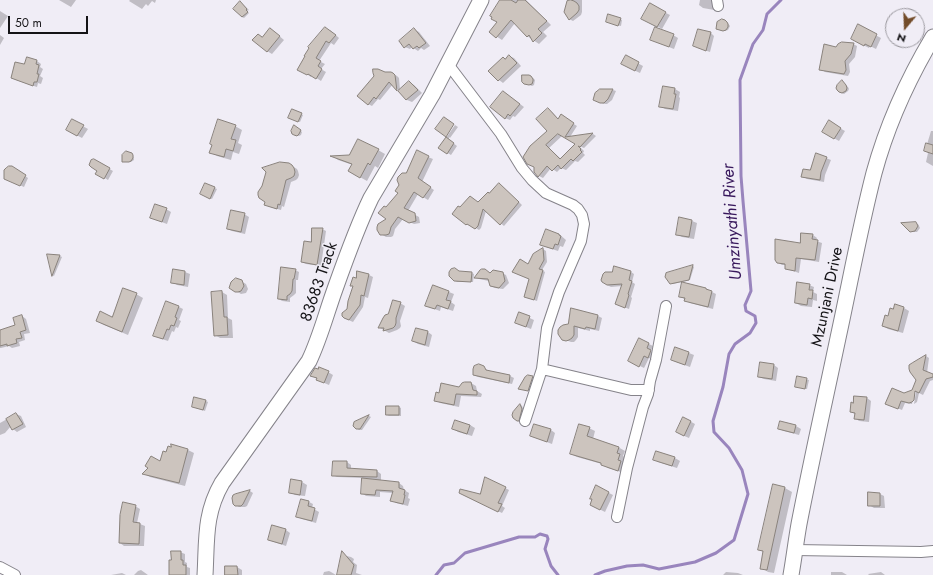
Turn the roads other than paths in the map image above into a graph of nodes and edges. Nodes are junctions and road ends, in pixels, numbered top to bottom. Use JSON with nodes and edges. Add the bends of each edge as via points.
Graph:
{"nodes":[{"id":1,"x":481,"y":0,"type":"edge"},
{"id":2,"x":933,"y":37,"type":"edge"},
{"id":3,"x":448,"y":64,"type":"junction"},
{"id":4,"x":666,"y":306,"type":"dead end"},
{"id":5,"x":542,"y":369,"type":"junction"},
{"id":6,"x":649,"y":390,"type":"junction"},
{"id":7,"x":525,"y":421,"type":"dead end"},
{"id":8,"x":617,"y":517,"type":"dead end"},
{"id":9,"x":795,"y":550,"type":"junction"},
{"id":10,"x":933,"y":551,"type":"edge"},
{"id":11,"x":0,"y":567,"type":"edge"},
{"id":12,"x":15,"y":575,"type":"edge"},
{"id":13,"x":205,"y":575,"type":"edge"},
{"id":14,"x":791,"y":575,"type":"edge"}],
"edges":[{"from":1,"to":3,"type":"street","name":"83683 Track"},
{"from":2,"to":9,"type":"street","name":"Mzunjani Drive","via":[[904,92],[874,172],[814,447]]},
{"from":3,"to":5,"type":"street","via":[[532,180],[546,193],[573,205],[582,215],[584,224],[581,241],[547,328]]},
{"from":3,"to":13,"type":"street","name":"83683 Track","via":[[371,198],[309,361],[217,491],[206,539]]},
{"from":4,"to":6,"type":"street"},
{"from":5,"to":6,"type":"street","via":[[631,390]]},
{"from":5,"to":7,"type":"street"},
{"from":6,"to":8,"type":"street","via":[[627,468]]},
{"from":9,"to":10,"type":"street"},
{"from":9,"to":14,"type":"street","name":"Mzunjani Drive"},
{"from":11,"to":12,"type":"street"}]}
